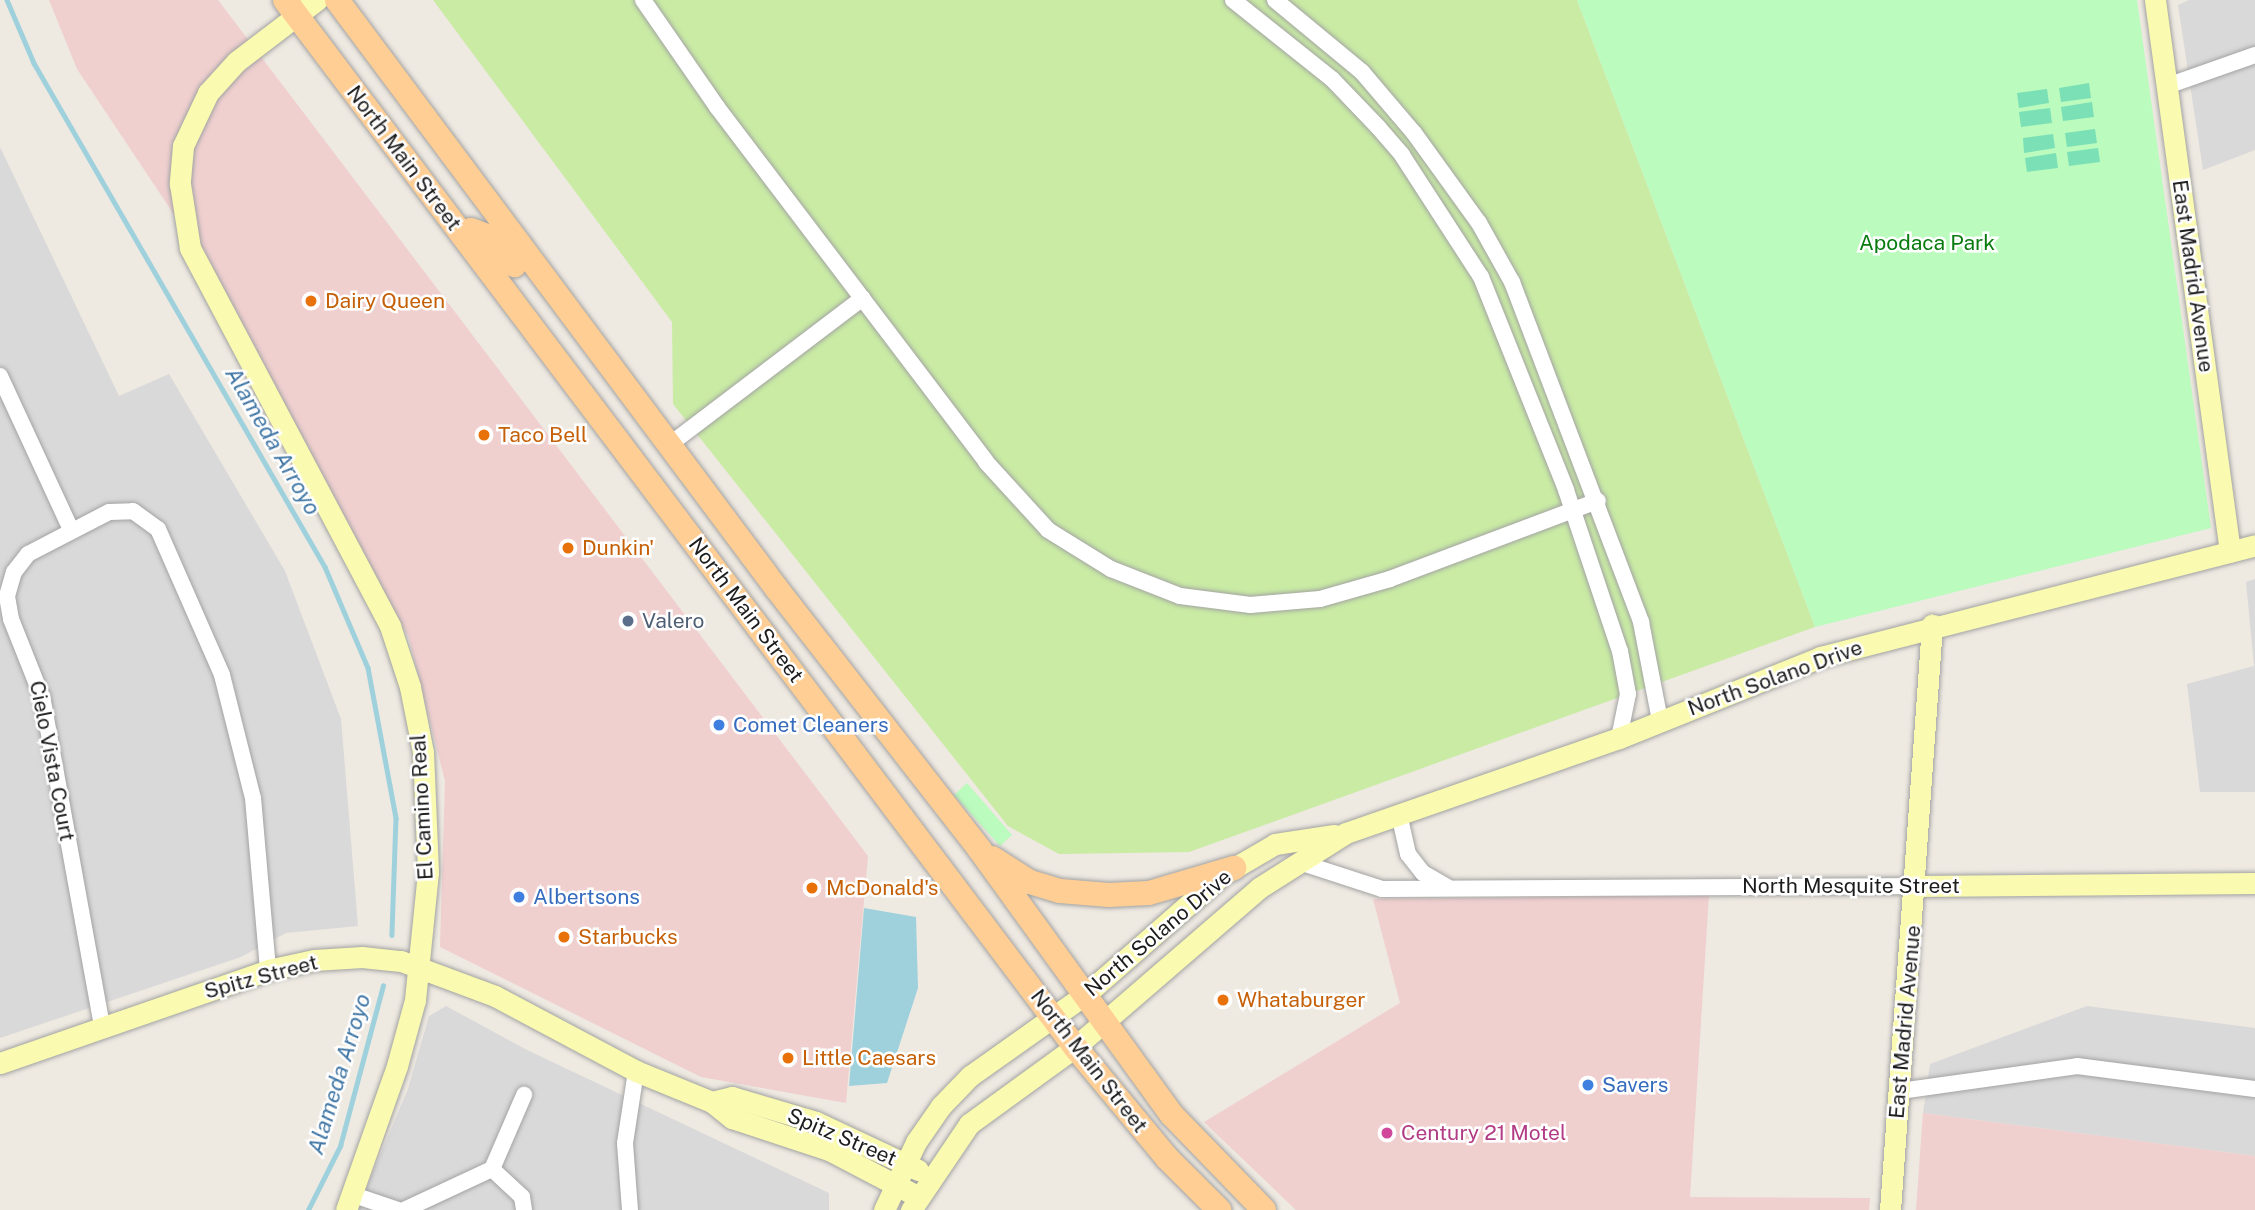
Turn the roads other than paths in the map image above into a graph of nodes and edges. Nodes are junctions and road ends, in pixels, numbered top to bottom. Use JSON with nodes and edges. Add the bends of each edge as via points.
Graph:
{"nodes":[{"id":1,"x":317,"y":0,"type":"edge"},
{"id":2,"x":337,"y":0,"type":"edge"},
{"id":3,"x":643,"y":0,"type":"edge"},
{"id":4,"x":1233,"y":0,"type":"edge"},
{"id":5,"x":1275,"y":0,"type":"edge"},
{"id":6,"x":2155,"y":0,"type":"edge"},
{"id":7,"x":1250,"y":5,"type":"edge"},
{"id":8,"x":291,"y":7,"type":"edge"},
{"id":9,"x":2255,"y":55,"type":"edge"},
{"id":10,"x":2167,"y":86,"type":"junction"},
{"id":11,"x":1443,"y":169,"type":"junction"},
{"id":12,"x":1421,"y":182,"type":"junction"},
{"id":13,"x":463,"y":235,"type":"junction"},
{"id":14,"x":863,"y":298,"type":"junction"},
{"id":15,"x":572,"y":316,"type":"junction"},
{"id":16,"x":0,"y":376,"type":"edge"},
{"id":17,"x":669,"y":445,"type":"junction"},
{"id":18,"x":1598,"y":501,"type":"junction"},
{"id":19,"x":1574,"y":513,"type":"junction"},
{"id":20,"x":71,"y":530,"type":"junction"},
{"id":21,"x":2255,"y":545,"type":"edge"},
{"id":22,"x":2230,"y":552,"type":"junction"},
{"id":23,"x":1932,"y":625,"type":"junction"},
{"id":24,"x":1660,"y":721,"type":"junction"},
{"id":25,"x":1619,"y":738,"type":"junction"},
{"id":26,"x":1399,"y":814,"type":"junction"},
{"id":27,"x":1346,"y":833,"type":"junction"},
{"id":28,"x":980,"y":850,"type":"junction"},
{"id":29,"x":1299,"y":862,"type":"junction"},
{"id":30,"x":1234,"y":868,"type":"junction"},
{"id":31,"x":2255,"y":883,"type":"edge"},
{"id":32,"x":1916,"y":886,"type":"junction"},
{"id":33,"x":1447,"y":887,"type":"junction"},
{"id":34,"x":419,"y":967,"type":"junction"},
{"id":35,"x":268,"y":970,"type":"junction"},
{"id":36,"x":1086,"y":994,"type":"junction"},
{"id":37,"x":1054,"y":1018,"type":"junction"},
{"id":38,"x":1105,"y":1020,"type":"junction"},
{"id":39,"x":102,"y":1027,"type":"junction"},
{"id":40,"x":1075,"y":1047,"type":"junction"},
{"id":41,"x":0,"y":1063,"type":"edge"},
{"id":42,"x":636,"y":1071,"type":"junction"},
{"id":43,"x":2255,"y":1089,"type":"edge"},
{"id":44,"x":1900,"y":1091,"type":"junction"},
{"id":45,"x":524,"y":1095,"type":"dead end"},
{"id":46,"x":712,"y":1102,"type":"junction"},
{"id":47,"x":905,"y":1164,"type":"junction"},
{"id":48,"x":492,"y":1168,"type":"junction"},
{"id":49,"x":930,"y":1176,"type":"junction"},
{"id":50,"x":895,"y":1185,"type":"junction"},
{"id":51,"x":350,"y":1202,"type":"edge"},
{"id":52,"x":914,"y":1203,"type":"edge"},
{"id":53,"x":398,"y":1210,"type":"edge"},
{"id":54,"x":404,"y":1210,"type":"edge"},
{"id":55,"x":524,"y":1210,"type":"edge"},
{"id":56,"x":630,"y":1210,"type":"edge"},
{"id":57,"x":884,"y":1210,"type":"edge"},
{"id":58,"x":1219,"y":1210,"type":"edge"},
{"id":59,"x":1264,"y":1210,"type":"edge"},
{"id":60,"x":1890,"y":1210,"type":"edge"}],
"edges":[{"from":1,"to":8,"type":"street","name":"El Camino Real"},
{"from":2,"to":15,"type":"main road","name":"North Main Street"},
{"from":3,"to":14,"type":"street","via":[[717,107]]},
{"from":4,"to":7,"type":"street"},
{"from":5,"to":11,"type":"street","via":[[1362,72]]},
{"from":6,"to":10,"type":"street","name":"East Madrid Avenue"},
{"from":7,"to":12,"type":"street","via":[[1332,79]]},
{"from":8,"to":13,"type":"main road","name":"North Main Street"},
{"from":8,"to":34,"type":"street","name":"El Camino Real","via":[[208,93],[194,116],[183,146],[182,217],[190,248],[211,291],[373,588],[406,675],[423,752],[427,841]]},
{"from":9,"to":10,"type":"street"},
{"from":10,"to":22,"type":"street","name":"East Madrid Avenue"},
{"from":11,"to":12,"type":"street"},
{"from":11,"to":18,"type":"street","via":[[1512,282]]},
{"from":12,"to":19,"type":"street","via":[[1481,277]]},
{"from":13,"to":15,"type":"main road","via":[[471,230],[489,237],[547,309]]},
{"from":13,"to":37,"type":"main road","name":"North Main Street"},
{"from":14,"to":17,"type":"street"},
{"from":14,"to":19,"type":"street","via":[[986,462],[1048,530],[1111,569],[1180,596],[1250,605],[1320,599],[1390,579]]},
{"from":15,"to":17,"type":"main road","name":"North Main Street"},
{"from":16,"to":20,"type":"street"},
{"from":17,"to":28,"type":"main road","name":"North Main Street"},
{"from":18,"to":19,"type":"street"},
{"from":18,"to":24,"type":"street","via":[[1641,622]]},
{"from":19,"to":25,"type":"street","via":[[1620,651],[1628,694]]},
{"from":20,"to":35,"type":"street","name":"Cielo Vista Court","via":[[117,510],[147,517],[158,528],[196,610],[222,675],[251,786]]},
{"from":20,"to":39,"type":"street","name":"Cielo Vista Court","via":[[22,559],[10,579],[7,604],[42,696]]},
{"from":21,"to":22,"type":"street","name":"North Solano Drive"},
{"from":22,"to":23,"type":"street","name":"North Solano Drive"},
{"from":23,"to":24,"type":"street","name":"North Solano Drive","via":[[1820,657]]},
{"from":23,"to":32,"type":"street","name":"East Madrid Avenue"},
{"from":24,"to":25,"type":"street","name":"North Solano Drive"},
{"from":25,"to":26,"type":"street","name":"North Solano Drive"},
{"from":26,"to":27,"type":"street","name":"North Solano Drive"},
{"from":26,"to":33,"type":"street","via":[[1408,854],[1423,873]]},
{"from":27,"to":29,"type":"street","name":"North Solano Drive"},
{"from":27,"to":30,"type":"street","name":"North Solano Drive","via":[[1275,844]]},
{"from":28,"to":30,"type":"main road","via":[[1030,882],[1060,891],[1109,895],[1149,892]]},
{"from":28,"to":36,"type":"main road","name":"North Main Street"},
{"from":29,"to":33,"type":"street","name":"North Mesquite Street","via":[[1382,890]]},
{"from":29,"to":38,"type":"street","name":"North Solano Drive","via":[[1259,888]]},
{"from":30,"to":36,"type":"street","name":"North Solano Drive"},
{"from":31,"to":32,"type":"street","name":"North Mesquite Street"},
{"from":32,"to":33,"type":"street","name":"North Mesquite Street"},
{"from":32,"to":44,"type":"street","name":"East Madrid Avenue"},
{"from":34,"to":35,"type":"street","name":"Spitz Street","via":[[362,957],[314,960]]},
{"from":34,"to":42,"type":"street","name":"Spitz Street","via":[[495,996]]},
{"from":34,"to":51,"type":"street","name":"El Camino Real","via":[[397,1066]]},
{"from":35,"to":39,"type":"street","name":"Spitz Street"},
{"from":36,"to":37,"type":"street","name":"North Solano Drive"},
{"from":36,"to":38,"type":"main road","name":"North Main Street"},
{"from":37,"to":40,"type":"main road","name":"North Main Street"},
{"from":37,"to":47,"type":"street","name":"North Solano Drive","via":[[970,1076],[941,1106]]},
{"from":38,"to":40,"type":"street","name":"North Solano Drive"},
{"from":38,"to":59,"type":"main road","name":"North Main Street","via":[[1172,1115]]},
{"from":39,"to":41,"type":"street","name":"Spitz Street"},
{"from":40,"to":49,"type":"street","name":"North Solano Drive","via":[[969,1124]]},
{"from":40,"to":58,"type":"main road","name":"North Main Street","via":[[1167,1158]]},
{"from":42,"to":46,"type":"street","name":"Spitz Street"},
{"from":42,"to":56,"type":"street","via":[[625,1143]]},
{"from":43,"to":44,"type":"street","via":[[2077,1066]]},
{"from":44,"to":60,"type":"street","name":"East Madrid Avenue"},
{"from":45,"to":48,"type":"street"},
{"from":46,"to":47,"type":"street","name":"Spitz Street","via":[[732,1097],[816,1122]]},
{"from":46,"to":50,"type":"street","name":"Spitz Street","via":[[732,1118],[829,1150]]},
{"from":47,"to":49,"type":"street","name":"Spitz Street"},
{"from":47,"to":50,"type":"street","name":"North Solano Drive"},
{"from":48,"to":54,"type":"street"},
{"from":48,"to":55,"type":"street","via":[[522,1196]]},
{"from":49,"to":52,"type":"street","name":"North Solano Drive"},
{"from":50,"to":52,"type":"street","name":"Spitz Street"},
{"from":50,"to":57,"type":"street","name":"North Solano Drive"},
{"from":51,"to":53,"type":"street"}]}
